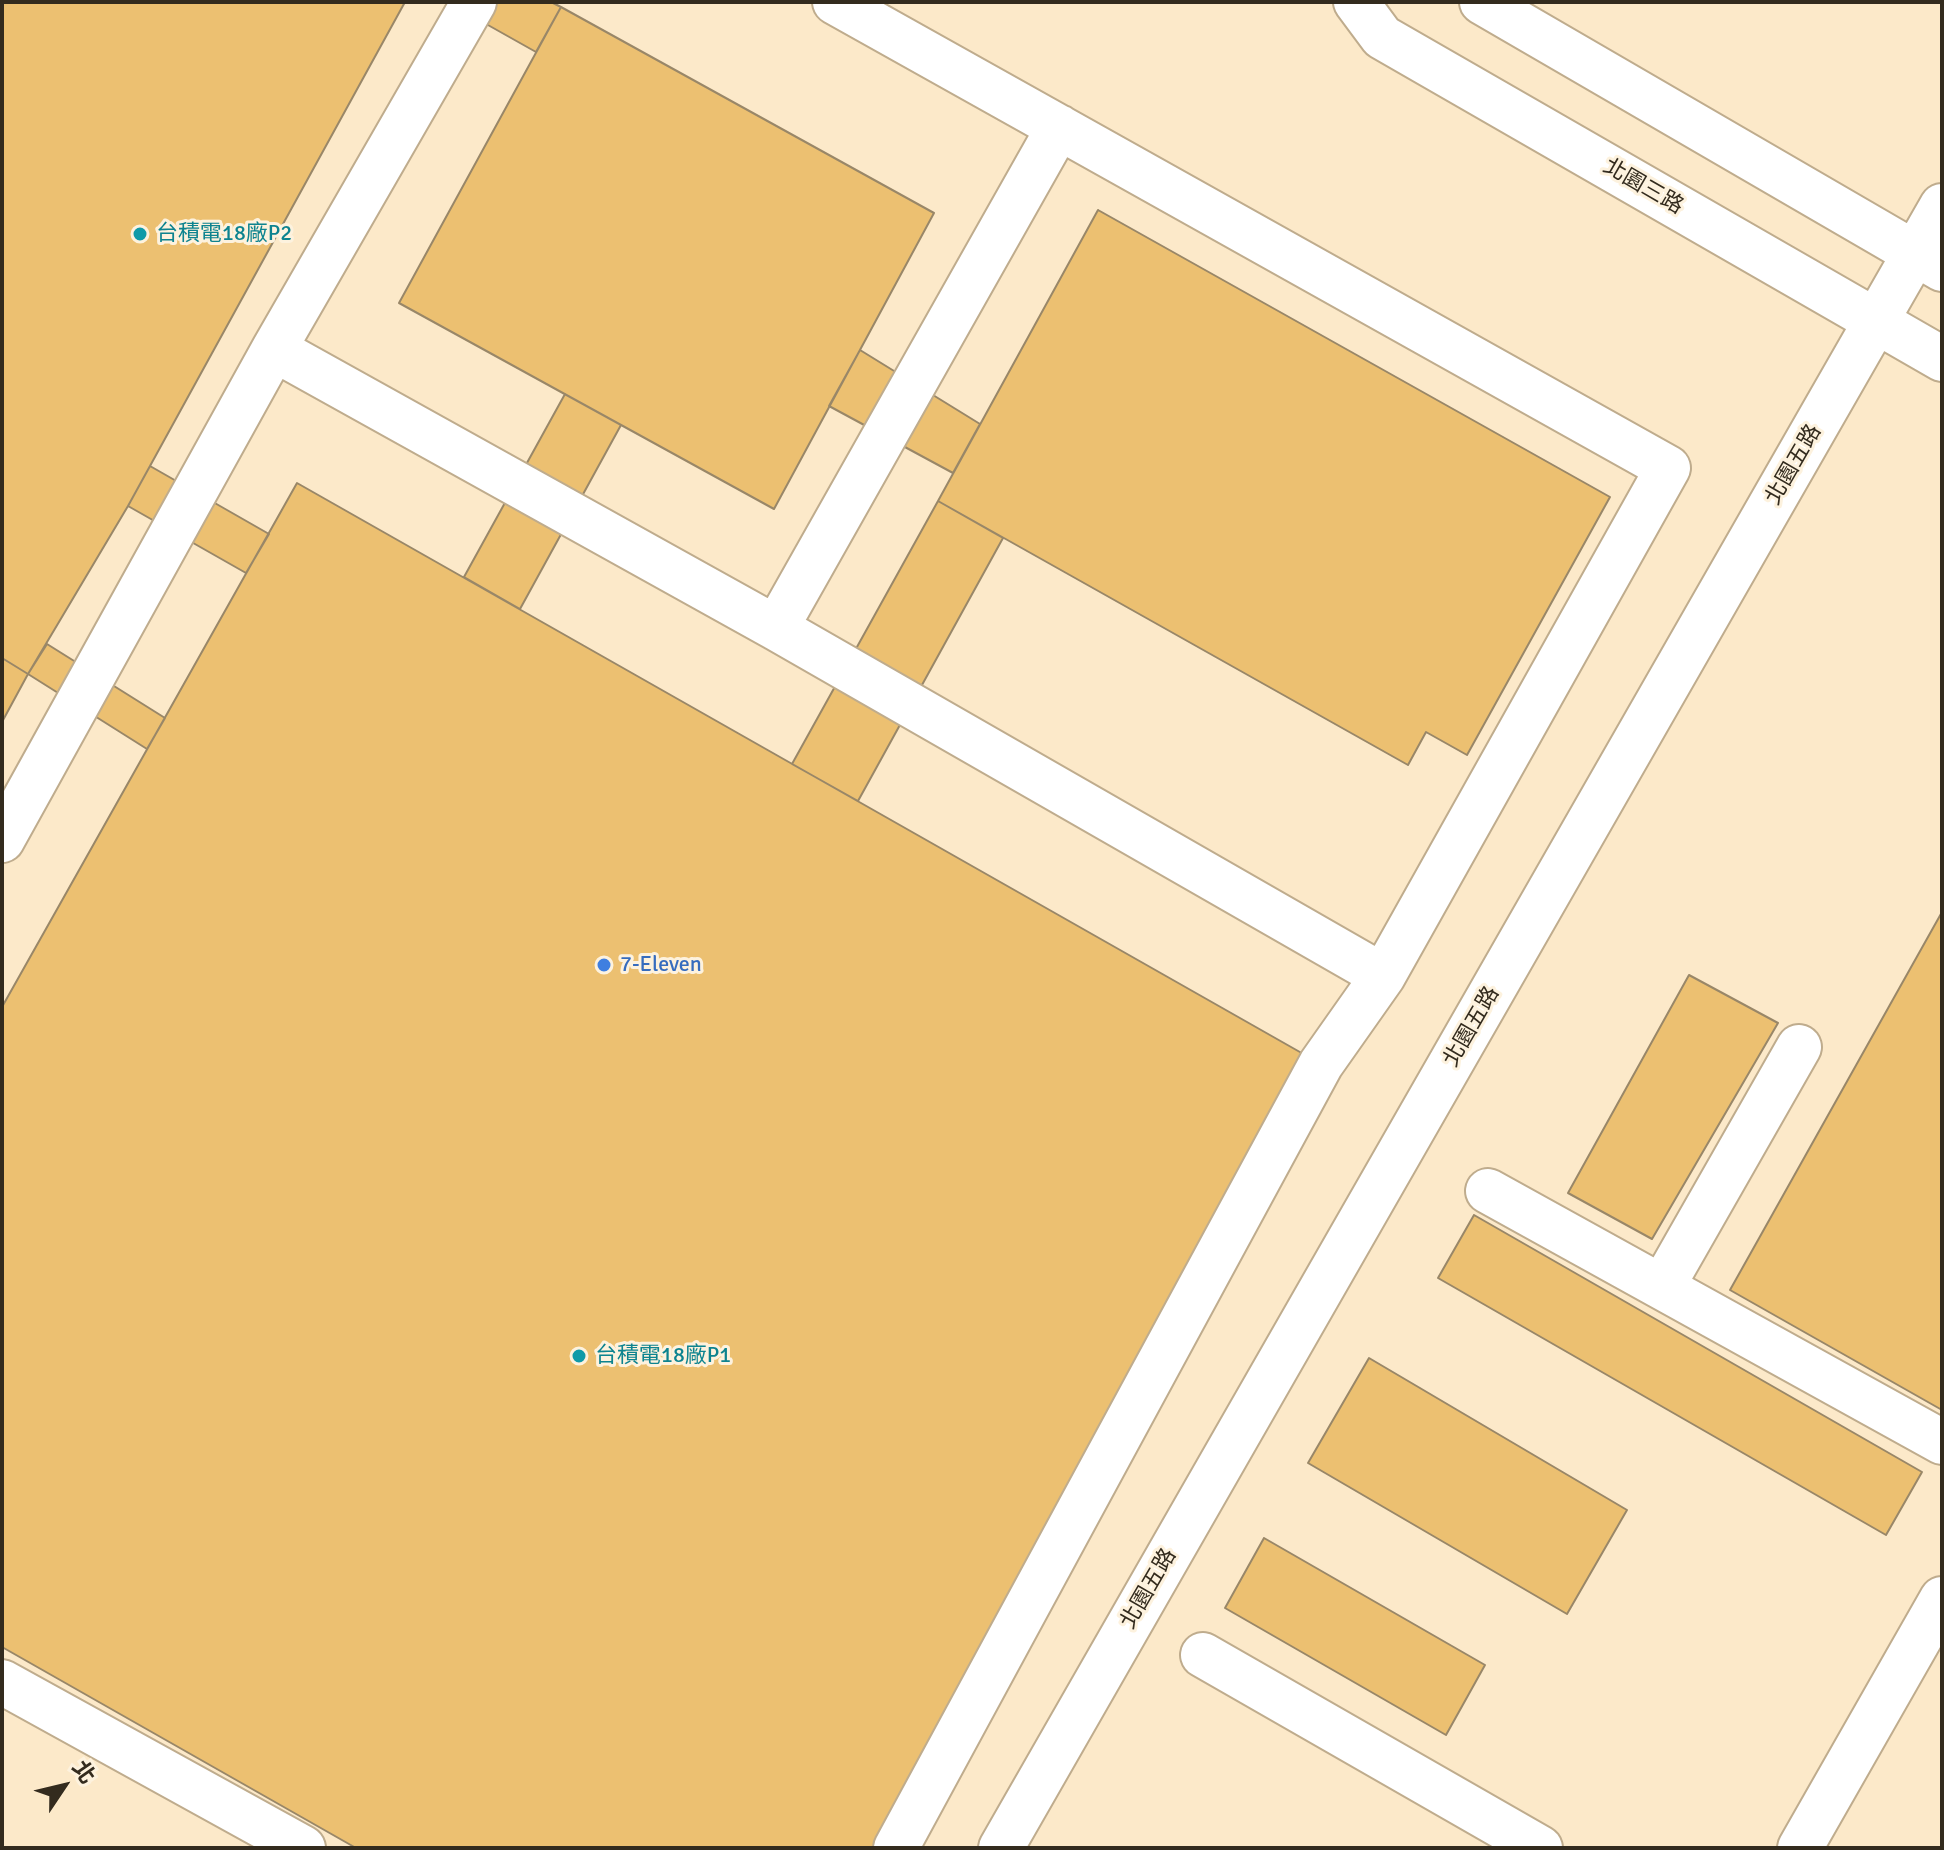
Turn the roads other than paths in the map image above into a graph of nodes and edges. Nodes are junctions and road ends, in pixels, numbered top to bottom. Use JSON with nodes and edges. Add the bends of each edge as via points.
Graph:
{"nodes":[{"id":1,"x":474,"y":2,"type":"edge"},
{"id":2,"x":835,"y":2,"type":"edge"},
{"id":3,"x":1356,"y":2,"type":"edge"},
{"id":4,"x":1482,"y":2,"type":"edge"},
{"id":5,"x":1059,"y":127,"type":"junction"},
{"id":6,"x":1942,"y":206,"type":"edge"},
{"id":7,"x":1928,"y":261,"type":"edge"},
{"id":8,"x":1876,"y":321,"type":"junction"},
{"id":9,"x":274,"y":349,"type":"junction"},
{"id":10,"x":1942,"y":359,"type":"edge"},
{"id":11,"x":776,"y":628,"type":"junction"},
{"id":12,"x":2,"y":840,"type":"edge"},
{"id":13,"x":1383,"y":976,"type":"junction"},
{"id":14,"x":1799,"y":1047,"type":"dead end"},
{"id":15,"x":1488,"y":1191,"type":"dead end"},
{"id":16,"x":1662,"y":1287,"type":"junction"},
{"id":17,"x":1942,"y":1442,"type":"edge"},
{"id":18,"x":1942,"y":1599,"type":"edge"},
{"id":19,"x":1203,"y":1655,"type":"dead end"},
{"id":20,"x":2,"y":1682,"type":"edge"},
{"id":21,"x":303,"y":1848,"type":"edge"},
{"id":22,"x":896,"y":1848,"type":"edge"},
{"id":23,"x":1001,"y":1848,"type":"edge"},
{"id":24,"x":1540,"y":1848,"type":"edge"},
{"id":25,"x":1800,"y":1848,"type":"edge"}],
"edges":[{"from":1,"to":9,"type":"street"},
{"from":2,"to":5,"type":"street"},
{"from":3,"to":8,"type":"street","name":"北園三路","via":[[1382,37]]},
{"from":4,"to":7,"type":"street"},
{"from":5,"to":11,"type":"street"},
{"from":5,"to":13,"type":"street","via":[[1668,468]]},
{"from":6,"to":7,"type":"street","name":"北園五路"},
{"from":7,"to":8,"type":"street","name":"北園五路"},
{"from":8,"to":10,"type":"street","name":"北園三路"},
{"from":8,"to":23,"type":"street","name":"北園五路"},
{"from":9,"to":11,"type":"street"},
{"from":9,"to":12,"type":"street"},
{"from":11,"to":13,"type":"street"},
{"from":13,"to":22,"type":"street","via":[[1321,1064]]},
{"from":14,"to":16,"type":"street"},
{"from":15,"to":16,"type":"street"},
{"from":16,"to":17,"type":"street"},
{"from":18,"to":25,"type":"street"},
{"from":19,"to":24,"type":"street"},
{"from":20,"to":21,"type":"street"}]}
